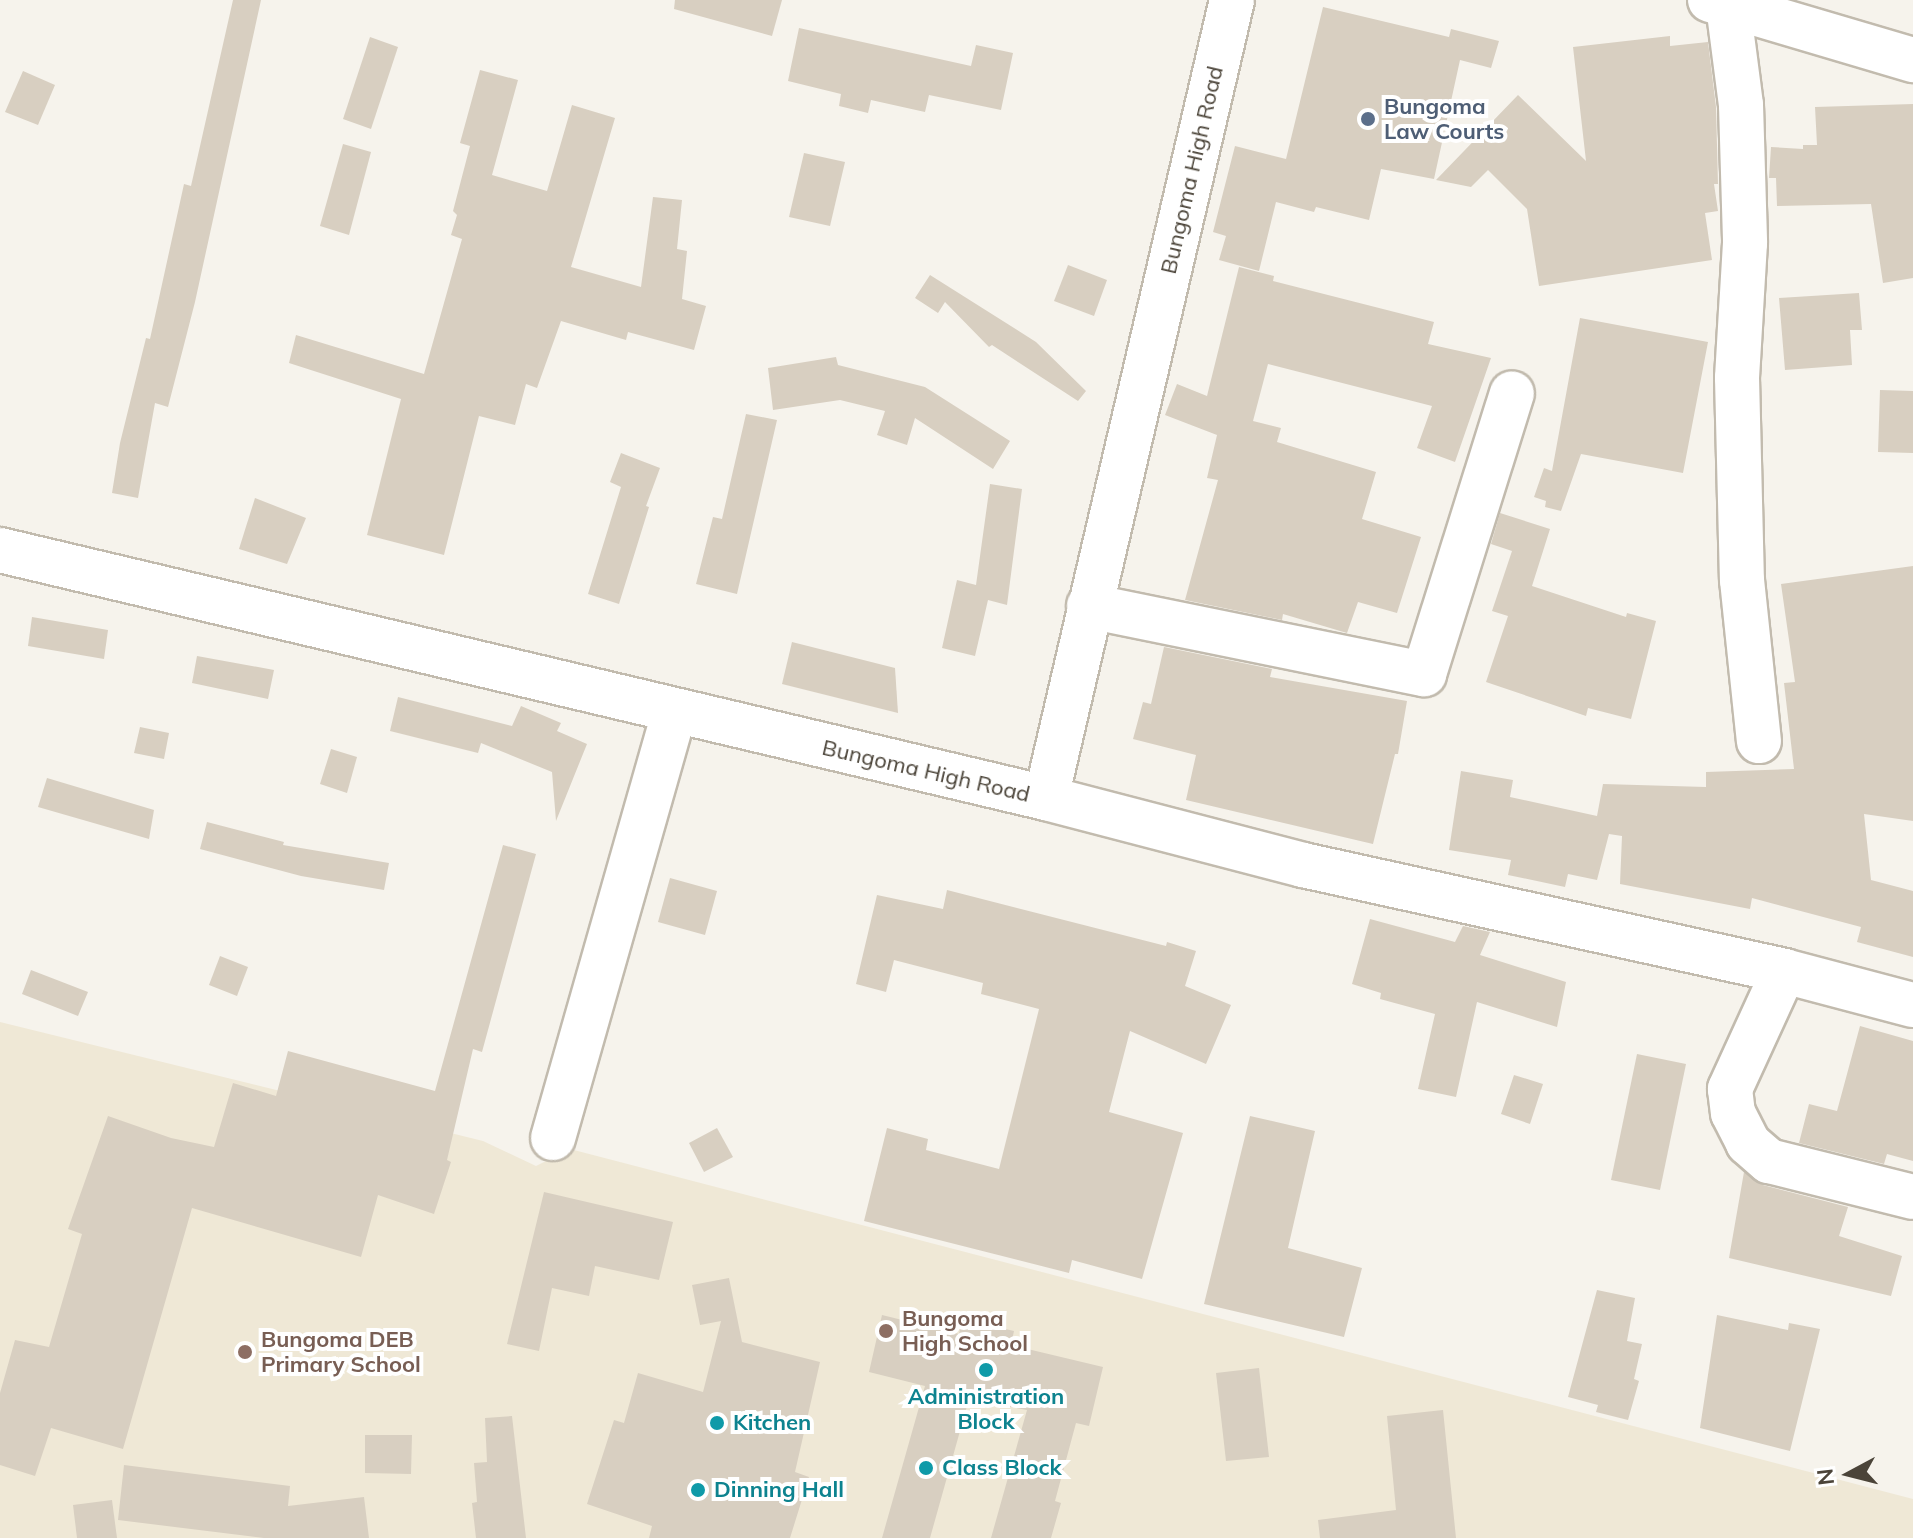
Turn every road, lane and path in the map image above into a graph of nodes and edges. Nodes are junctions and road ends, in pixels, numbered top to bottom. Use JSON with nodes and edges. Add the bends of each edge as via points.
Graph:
{"nodes":[{"id":1,"x":1232,"y":0,"type":"edge"},
{"id":2,"x":1719,"y":2,"type":"edge"},
{"id":3,"x":1913,"y":60,"type":"edge"},
{"id":4,"x":1512,"y":393,"type":"dead end"},
{"id":5,"x":0,"y":550,"type":"edge"},
{"id":6,"x":1089,"y":606,"type":"junction"},
{"id":7,"x":674,"y":712,"type":"junction"},
{"id":8,"x":1759,"y":741,"type":"dead end"},
{"id":9,"x":1046,"y":798,"type":"junction"},
{"id":10,"x":1784,"y":971,"type":"junction"},
{"id":11,"x":1913,"y":1005,"type":"edge"},
{"id":12,"x":553,"y":1138,"type":"dead end"},
{"id":13,"x":1913,"y":1197,"type":"edge"}],
"edges":[{"from":1,"to":6,"type":"street","name":"Bungoma High Road"},
{"from":2,"to":3,"type":"street"},
{"from":2,"to":8,"type":"street","via":[[1741,105],[1745,243],[1737,378],[1742,580]]},
{"from":4,"to":6,"type":"street","via":[[1424,674]]},
{"from":5,"to":7,"type":"street","name":"Bungoma High Road"},
{"from":6,"to":9,"type":"street","name":"Bungoma High Road"},
{"from":7,"to":9,"type":"street","name":"Bungoma High Road"},
{"from":7,"to":12,"type":"street"},
{"from":9,"to":10,"type":"street","via":[[1303,865]]},
{"from":10,"to":11,"type":"street"},
{"from":10,"to":13,"type":"street","via":[[1730,1089],[1733,1113],[1748,1143],[1769,1161]]}]}
